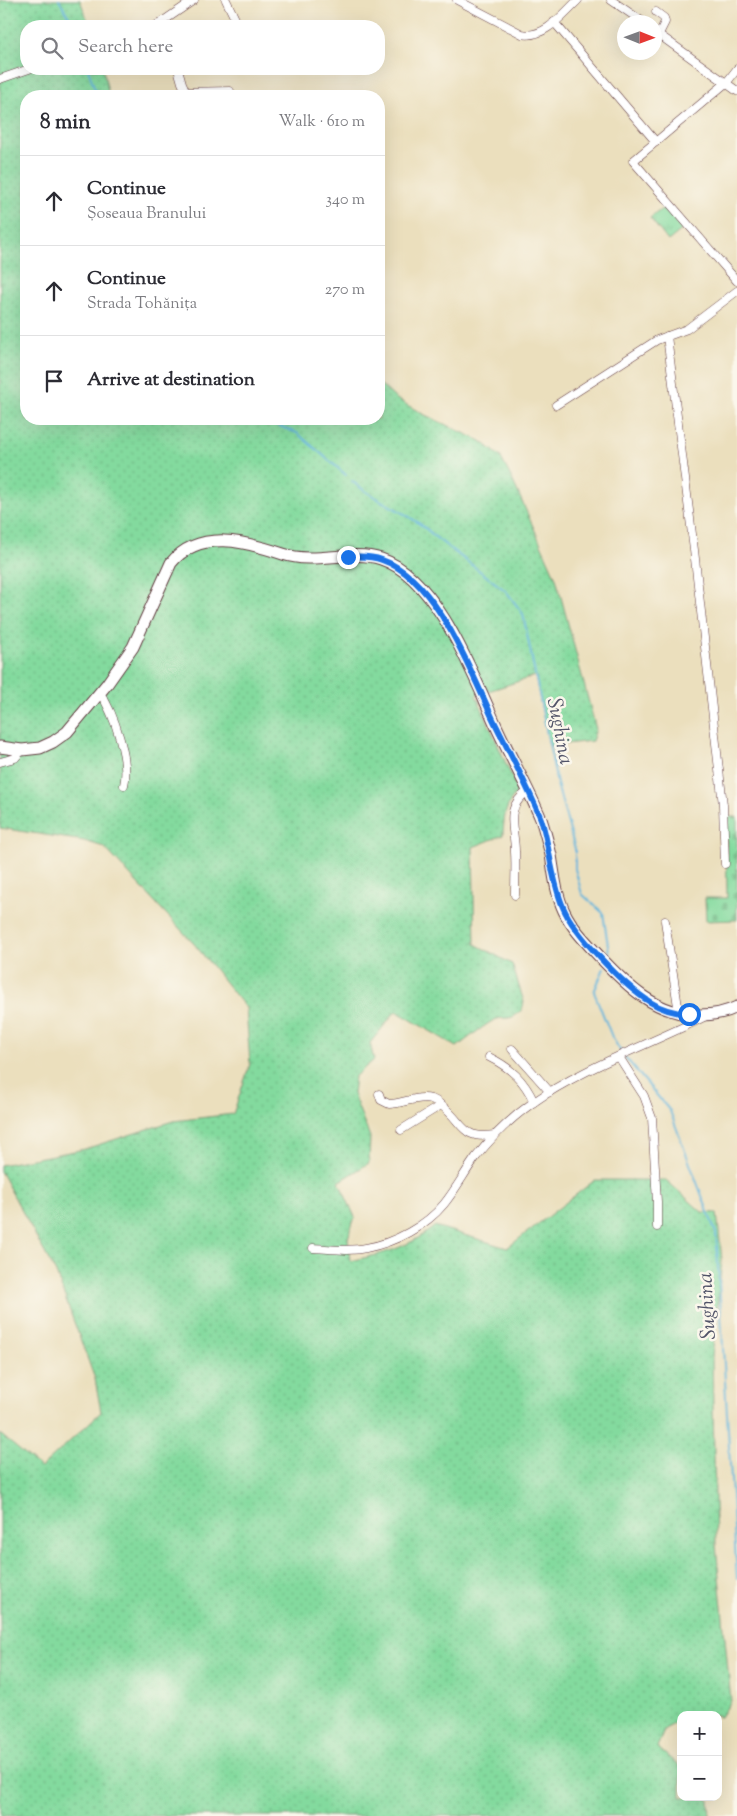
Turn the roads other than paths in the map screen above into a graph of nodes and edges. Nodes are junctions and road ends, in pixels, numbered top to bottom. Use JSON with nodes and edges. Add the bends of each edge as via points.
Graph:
{"nodes":[{"id":1,"x":194,"y":0,"type":"edge"},
{"id":2,"x":226,"y":0,"type":"edge"},
{"id":3,"x":457,"y":0,"type":"edge"},
{"id":4,"x":578,"y":0,"type":"edge"},
{"id":5,"x":611,"y":0,"type":"edge"},
{"id":6,"x":656,"y":12,"type":"dead end"},
{"id":7,"x":633,"y":15,"type":"edge"},
{"id":8,"x":660,"y":15,"type":"edge"},
{"id":9,"x":165,"y":20,"type":"edge"},
{"id":10,"x":236,"y":20,"type":"edge"},
{"id":11,"x":554,"y":22,"type":"junction"},
{"id":12,"x":662,"y":36,"type":"edge"},
{"id":13,"x":737,"y":69,"type":"edge"},
{"id":14,"x":20,"y":72,"type":"edge"},
{"id":15,"x":180,"y":75,"type":"edge"},
{"id":16,"x":0,"y":79,"type":"edge"},
{"id":17,"x":727,"y":82,"type":"junction"},
{"id":18,"x":185,"y":90,"type":"edge"},
{"id":19,"x":737,"y":91,"type":"edge"},
{"id":20,"x":656,"y":142,"type":"junction"},
{"id":21,"x":737,"y":280,"type":"edge"},
{"id":22,"x":737,"y":291,"type":"edge"},
{"id":23,"x":667,"y":336,"type":"junction"},
{"id":24,"x":556,"y":405,"type":"dead end"},
{"id":25,"x":100,"y":693,"type":"junction"},
{"id":26,"x":0,"y":747,"type":"edge"},
{"id":27,"x":22,"y":750,"type":"junction"},
{"id":28,"x":0,"y":762,"type":"edge"},
{"id":29,"x":124,"y":785,"type":"dead end"},
{"id":30,"x":528,"y":791,"type":"junction"},
{"id":31,"x":725,"y":864,"type":"dead end"},
{"id":32,"x":515,"y":895,"type":"dead end"},
{"id":33,"x":665,"y":921,"type":"dead end"},
{"id":34,"x":737,"y":1007,"type":"edge"},
{"id":35,"x":680,"y":1013,"type":"junction"},
{"id":36,"x":710,"y":1014,"type":"junction"},
{"id":37,"x":512,"y":1050,"type":"dead end"},
{"id":38,"x":619,"y":1056,"type":"junction"},
{"id":39,"x":489,"y":1057,"type":"dead end"},
{"id":40,"x":550,"y":1092,"type":"junction"},
{"id":41,"x":379,"y":1094,"type":"dead end"},
{"id":42,"x":534,"y":1102,"type":"junction"},
{"id":43,"x":442,"y":1105,"type":"junction"},
{"id":44,"x":401,"y":1130,"type":"dead end"},
{"id":45,"x":494,"y":1134,"type":"junction"},
{"id":46,"x":657,"y":1227,"type":"dead end"},
{"id":47,"x":313,"y":1248,"type":"dead end"}],
"edges":[{"from":1,"to":9,"type":"street"},
{"from":2,"to":10,"type":"street"},
{"from":3,"to":11,"type":"street","via":[[529,36],[540,33]]},
{"from":4,"to":11,"type":"street"},
{"from":5,"to":7,"type":"street"},
{"from":6,"to":8,"type":"street"},
{"from":11,"to":20,"type":"street"},
{"from":12,"to":17,"type":"street"},
{"from":13,"to":17,"type":"street"},
{"from":14,"to":16,"type":"street"},
{"from":15,"to":18,"type":"street"},
{"from":17,"to":19,"type":"street"},
{"from":17,"to":20,"type":"street"},
{"from":20,"to":21,"type":"street","via":[[633,161]]},
{"from":22,"to":23,"type":"street","via":[[687,329]]},
{"from":23,"to":24,"type":"street"},
{"from":23,"to":31,"type":"street","via":[[723,805]]},
{"from":25,"to":27,"type":"main road","via":[[60,738],[44,746]]},
{"from":25,"to":29,"type":"street","via":[[110,712],[124,758]]},
{"from":25,"to":30,"type":"main road","via":[[133,647],[171,562],[189,548],[228,540],[303,559],[374,558],[403,572],[438,610],[457,641]]},
{"from":26,"to":27,"type":"main road"},
{"from":27,"to":28,"type":"street","via":[[15,758]]},
{"from":30,"to":32,"type":"street","via":[[518,800],[512,814],[516,852]]},
{"from":30,"to":35,"type":"main road","via":[[541,819],[564,910],[576,930],[628,986],[650,1002]]},
{"from":33,"to":35,"type":"street"},
{"from":34,"to":36,"type":"main road"},
{"from":35,"to":36,"type":"main road"},
{"from":36,"to":38,"type":"street"},
{"from":37,"to":40,"type":"street"},
{"from":38,"to":40,"type":"street"},
{"from":38,"to":46,"type":"street","via":[[644,1096],[652,1118]]},
{"from":39,"to":42,"type":"street","via":[[519,1077]]},
{"from":40,"to":42,"type":"street"},
{"from":41,"to":43,"type":"street","via":[[381,1100],[389,1104],[425,1098]]},
{"from":42,"to":45,"type":"street"},
{"from":43,"to":44,"type":"street"},
{"from":43,"to":45,"type":"street","via":[[470,1135]]},
{"from":45,"to":47,"type":"street","via":[[442,1206],[417,1226],[366,1248]]}]}
